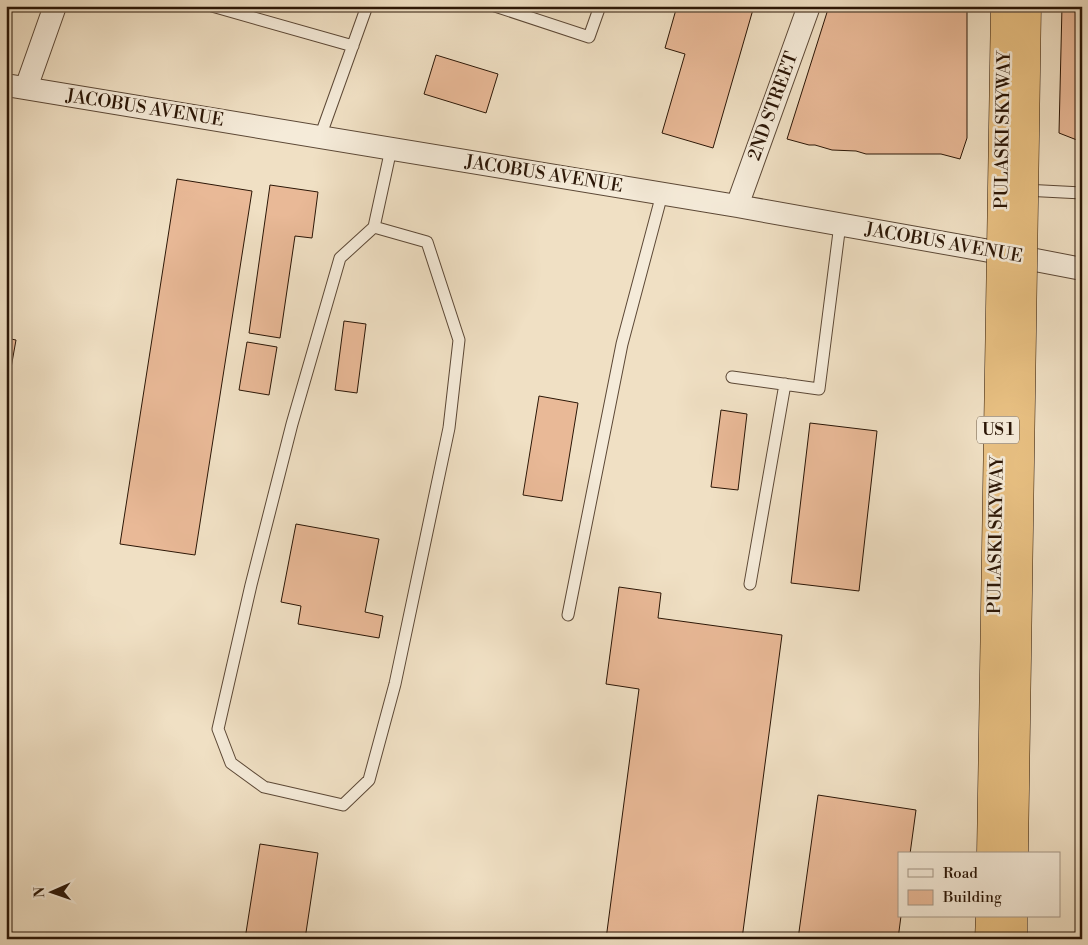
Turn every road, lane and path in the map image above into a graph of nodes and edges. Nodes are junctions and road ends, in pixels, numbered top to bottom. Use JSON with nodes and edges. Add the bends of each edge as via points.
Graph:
{"nodes":[{"id":1,"x":55,"y":6,"type":"edge"},
{"id":2,"x":212,"y":6,"type":"edge"},
{"id":3,"x":367,"y":6,"type":"edge"},
{"id":4,"x":494,"y":6,"type":"edge"},
{"id":5,"x":600,"y":6,"type":"edge"},
{"id":6,"x":809,"y":6,"type":"edge"},
{"id":7,"x":1005,"y":6,"type":"edge"},
{"id":8,"x":1027,"y":6,"type":"edge"},
{"id":9,"x":353,"y":46,"type":"junction"},
{"id":10,"x":16,"y":86,"type":"edge"},
{"id":11,"x":320,"y":137,"type":"junction"},
{"id":12,"x":391,"y":149,"type":"junction"},
{"id":13,"x":998,"y":189,"type":"dead end"},
{"id":14,"x":1082,"y":193,"type":"edge"},
{"id":15,"x":662,"y":194,"type":"junction"},
{"id":16,"x":737,"y":206,"type":"junction"},
{"id":17,"x":840,"y":224,"type":"junction"},
{"id":18,"x":374,"y":227,"type":"junction"},
{"id":19,"x":1082,"y":269,"type":"edge"},
{"id":20,"x":732,"y":378,"type":"dead end"},
{"id":21,"x":785,"y":384,"type":"junction"},
{"id":22,"x":750,"y":584,"type":"dead end"},
{"id":23,"x":568,"y":615,"type":"dead end"},
{"id":24,"x":991,"y":852,"type":"edge"},
{"id":25,"x":1014,"y":852,"type":"edge"},
{"id":26,"x":990,"y":918,"type":"edge"},
{"id":27,"x":1013,"y":918,"type":"edge"},
{"id":28,"x":990,"y":939,"type":"edge"},
{"id":29,"x":1013,"y":939,"type":"edge"}],
"edges":[{"from":1,"to":10,"type":"street"},
{"from":2,"to":9,"type":"lane"},
{"from":3,"to":9,"type":"lane"},
{"from":4,"to":5,"type":"lane","via":[[589,37]]},
{"from":6,"to":16,"type":"street","name":"2ND STREET"},
{"from":7,"to":24,"type":"highway","name":"PULASKI SKYWAY","number":"US 1","bridge":true},
{"from":8,"to":25,"type":"highway","name":"PULASKI SKYWAY","number":"US 1","bridge":true},
{"from":9,"to":11,"type":"lane"},
{"from":10,"to":11,"type":"street","name":"JACOBUS AVENUE"},
{"from":11,"to":12,"type":"street","name":"JACOBUS AVENUE"},
{"from":12,"to":15,"type":"street","name":"JACOBUS AVENUE"},
{"from":12,"to":18,"type":"lane"},
{"from":13,"to":14,"type":"lane"},
{"from":15,"to":16,"type":"street","name":"JACOBUS AVENUE"},
{"from":15,"to":23,"type":"lane","via":[[622,344]]},
{"from":16,"to":17,"type":"street","name":"JACOBUS AVENUE"},
{"from":17,"to":19,"type":"street","name":"JACOBUS AVENUE"},
{"from":17,"to":21,"type":"lane","via":[[819,389]]},
{"from":18,"to":18,"type":"lane","via":[[340,258],[292,424],[218,729],[231,763],[264,787],[343,805],[369,780],[395,684],[449,428],[459,340],[428,242]]},
{"from":20,"to":21,"type":"lane"},
{"from":21,"to":22,"type":"lane"},
{"from":26,"to":28,"type":"highway"},
{"from":27,"to":29,"type":"highway"}]}
